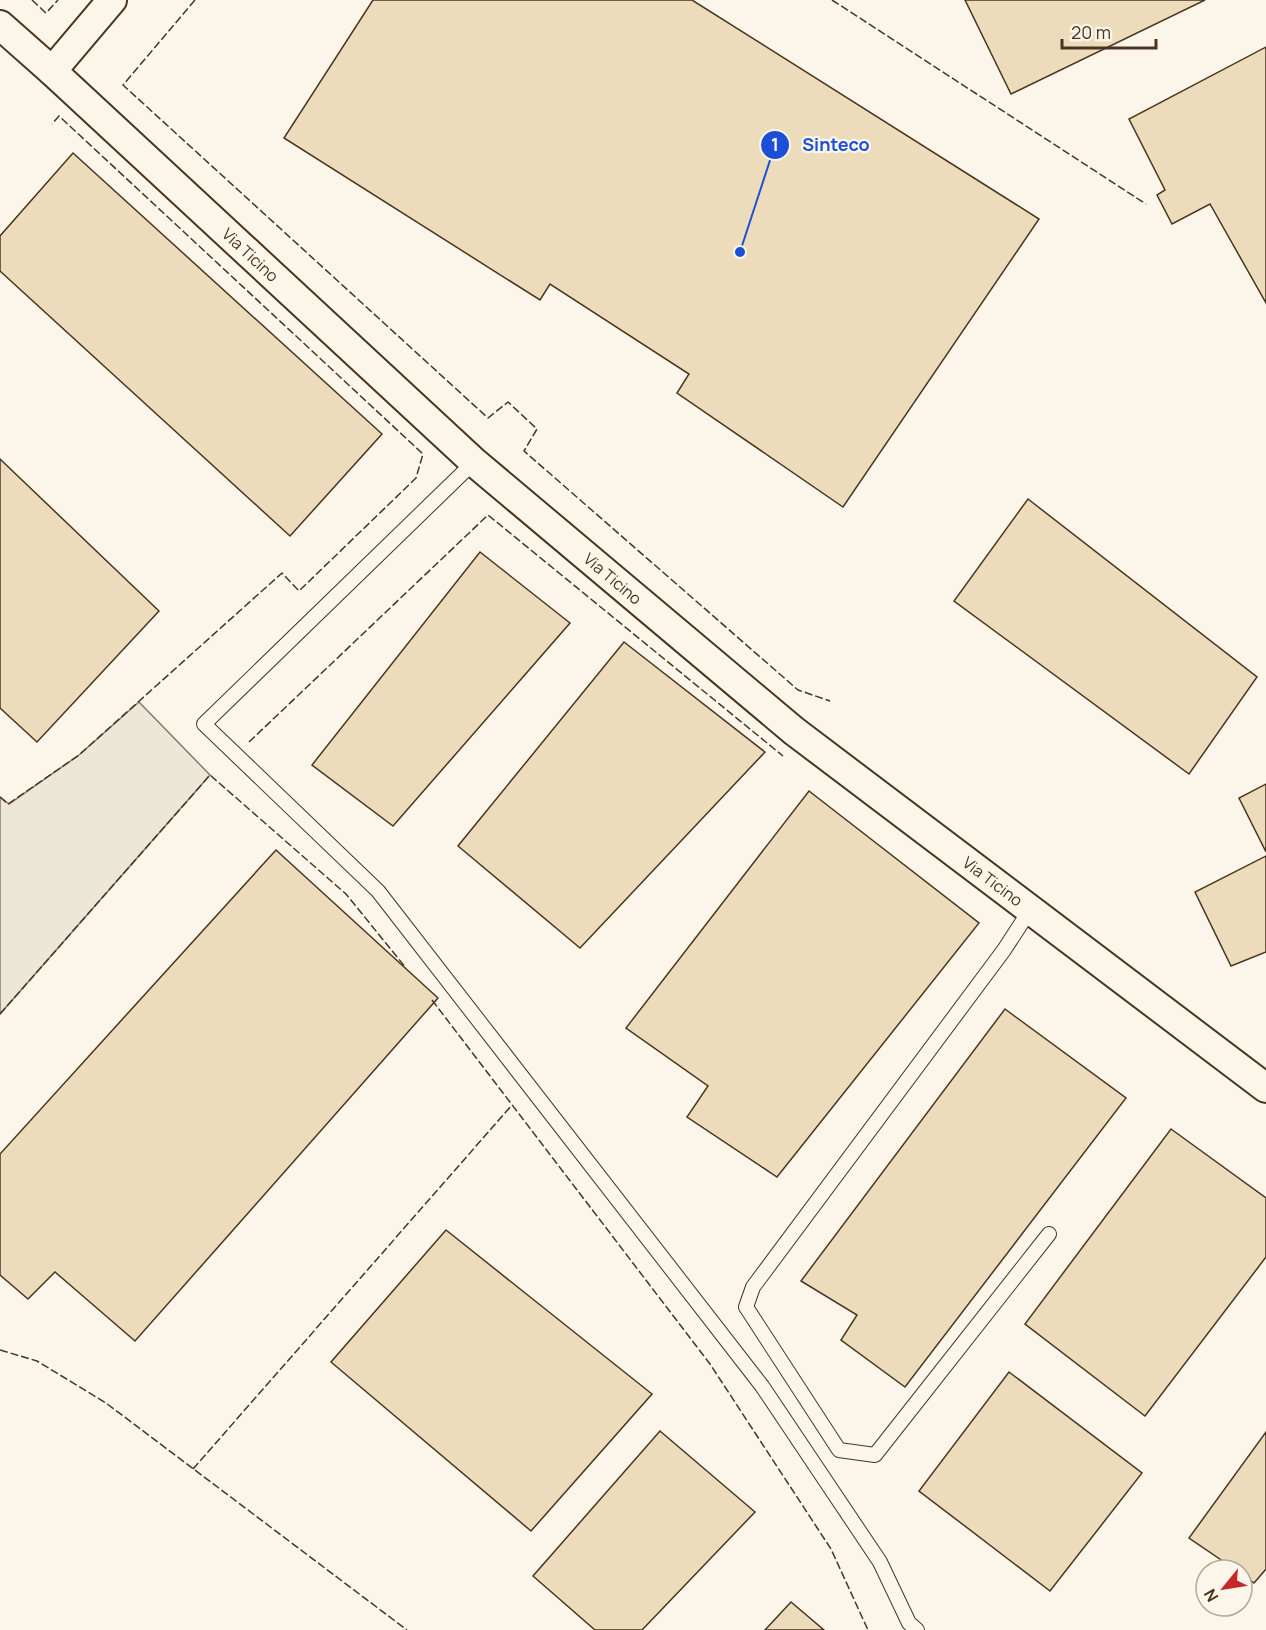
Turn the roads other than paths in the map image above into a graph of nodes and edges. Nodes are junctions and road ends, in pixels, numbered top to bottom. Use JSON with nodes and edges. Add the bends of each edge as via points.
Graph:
{"nodes":[{"id":1,"x":112,"y":0,"type":"edge"},
{"id":2,"x":0,"y":25,"type":"edge"},
{"id":3,"x":52,"y":70,"type":"junction"},
{"id":4,"x":474,"y":462,"type":"junction"},
{"id":5,"x":1030,"y":910,"type":"junction"},
{"id":6,"x":1266,"y":1088,"type":"edge"},
{"id":7,"x":1048,"y":1234,"type":"dead end"},
{"id":8,"x":917,"y":1630,"type":"edge"}],
"edges":[{"from":1,"to":3,"type":"street"},
{"from":2,"to":3,"type":"street","name":"Via Ticino"},
{"from":3,"to":4,"type":"street","name":"Via Ticino"},
{"from":4,"to":5,"type":"street","name":"Via Ticino","via":[[794,731]]},
{"from":4,"to":8,"type":"lane","via":[[204,724],[378,891],[762,1386],[880,1562],[909,1623]]},
{"from":5,"to":6,"type":"street","name":"Via Ticino"},
{"from":5,"to":7,"type":"lane","via":[[753,1287],[746,1307],[839,1450],[875,1455]]}]}
